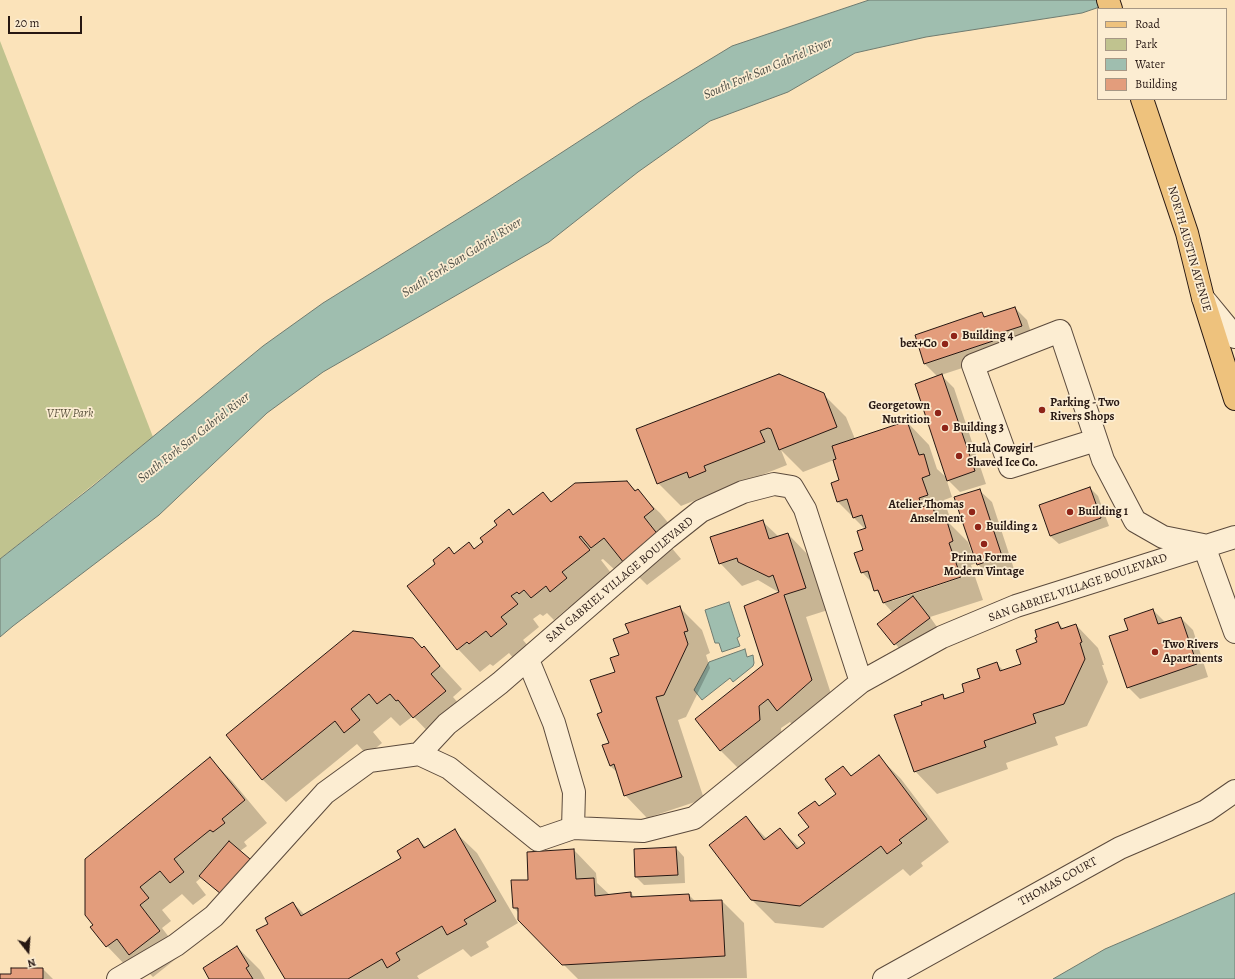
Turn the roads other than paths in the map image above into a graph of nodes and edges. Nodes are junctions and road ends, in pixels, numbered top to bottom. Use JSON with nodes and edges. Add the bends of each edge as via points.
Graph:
{"nodes":[{"id":1,"x":1142,"y":100,"type":"edge"},
{"id":2,"x":1203,"y":298,"type":"junction"},
{"id":3,"x":1235,"y":337,"type":"edge"},
{"id":4,"x":1235,"y":399,"type":"edge"},
{"id":5,"x":1096,"y":440,"type":"junction"},
{"id":6,"x":1235,"y":537,"type":"edge"},
{"id":7,"x":1204,"y":546,"type":"junction"},
{"id":8,"x":1235,"y":632,"type":"edge"},
{"id":9,"x":528,"y":660,"type":"junction"},
{"id":10,"x":861,"y":682,"type":"junction"},
{"id":11,"x":419,"y":754,"type":"junction"},
{"id":12,"x":1235,"y":791,"type":"edge"},
{"id":13,"x":573,"y":828,"type":"junction"},
{"id":14,"x":118,"y":979,"type":"edge"},
{"id":15,"x":884,"y":979,"type":"edge"}],
"edges":[{"from":1,"to":2,"type":"main road","name":"NORTH AUSTIN AVENUE","via":[[1187,233]]},
{"from":2,"to":3,"type":"street"},
{"from":2,"to":4,"type":"main road","name":"NORTH AUSTIN AVENUE"},
{"from":5,"to":5,"type":"street","via":[[1060,331],[974,365],[1010,467]]},
{"from":5,"to":7,"type":"street","via":[[1103,460],[1135,521],[1163,537]]},
{"from":6,"to":7,"type":"street","name":"SAN GABRIEL VILLAGE BOULEVARD"},
{"from":7,"to":8,"type":"street"},
{"from":7,"to":10,"type":"street","name":"SAN GABRIEL VILLAGE BOULEVARD","via":[[1016,606],[942,637]]},
{"from":9,"to":10,"type":"street","name":"SAN GABRIEL VILLAGE BOULEVARD","via":[[701,511],[743,492],[774,484],[792,487],[804,510]]},
{"from":9,"to":11,"type":"street","name":"SAN GABRIEL VILLAGE BOULEVARD","via":[[447,724]]},
{"from":9,"to":13,"type":"street","via":[[554,723],[574,792]]},
{"from":10,"to":13,"type":"street","name":"SAN GABRIEL VILLAGE BOULEVARD","via":[[694,818],[643,831]]},
{"from":11,"to":13,"type":"street","name":"SAN GABRIEL VILLAGE BOULEVARD","via":[[449,768],[538,840]]},
{"from":11,"to":14,"type":"street","via":[[368,761],[325,793],[214,916],[176,945]]},
{"from":12,"to":15,"type":"street","name":"THOMAS COURT","via":[[1206,811],[1120,848]]}]}
